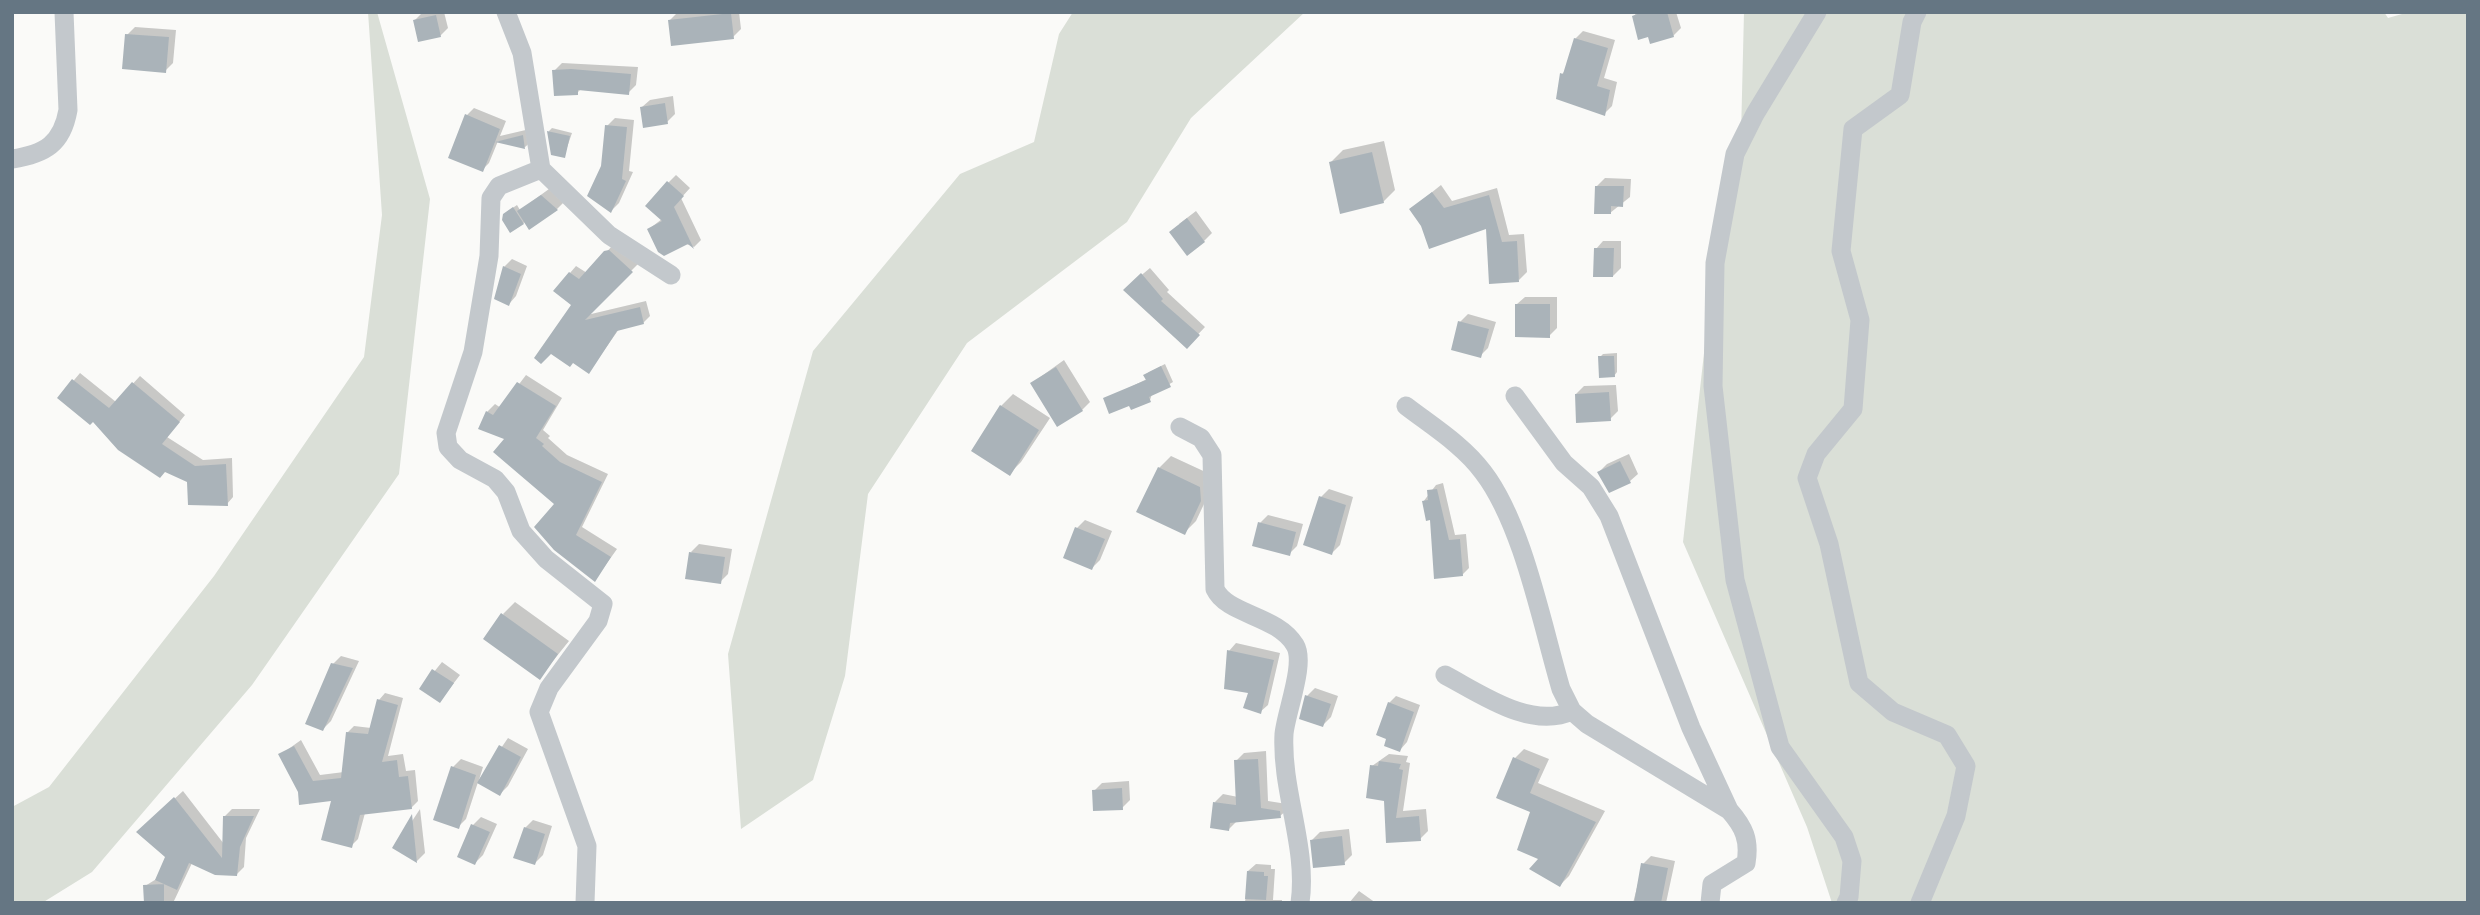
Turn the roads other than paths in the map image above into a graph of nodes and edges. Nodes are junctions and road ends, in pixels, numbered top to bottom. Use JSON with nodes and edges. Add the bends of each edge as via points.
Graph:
{"nodes":[{"id":1,"x":64,"y":12,"type":"edge"},
{"id":2,"x":506,"y":12,"type":"edge"},
{"id":3,"x":1817,"y":12,"type":"edge"},
{"id":4,"x":1917,"y":12,"type":"edge"},
{"id":5,"x":12,"y":159,"type":"edge"},
{"id":6,"x":541,"y":169,"type":"junction"},
{"id":7,"x":671,"y":275,"type":"dead end"},
{"id":8,"x":1515,"y":396,"type":"dead end"},
{"id":9,"x":1406,"y":406,"type":"dead end"},
{"id":10,"x":1180,"y":427,"type":"dead end"},
{"id":11,"x":1445,"y":675,"type":"dead end"},
{"id":12,"x":1572,"y":711,"type":"junction"},
{"id":13,"x":1729,"y":810,"type":"junction"},
{"id":14,"x":585,"y":903,"type":"edge"},
{"id":15,"x":1300,"y":903,"type":"edge"},
{"id":16,"x":1710,"y":903,"type":"edge"},
{"id":17,"x":1846,"y":903,"type":"edge"},
{"id":18,"x":1920,"y":903,"type":"edge"}],
"edges":[{"from":1,"to":5,"type":"street","via":[[65,125],[59,139],[43,151]]},
{"from":2,"to":6,"type":"street","via":[[522,53]]},
{"from":3,"to":17,"type":"street","via":[[1735,154],[1715,263],[1713,386],[1735,580],[1780,747],[1844,837],[1852,861]]},
{"from":4,"to":18,"type":"street","via":[[1900,96],[1853,129],[1841,251],[1860,320],[1853,409],[1816,454],[1807,478],[1829,544],[1859,683],[1893,712],[1947,735],[1966,766],[1956,816]]},
{"from":6,"to":7,"type":"street","via":[[608,235]]},
{"from":6,"to":14,"type":"street","via":[[499,186],[491,198],[489,256],[473,352],[446,433],[448,447],[460,460],[495,479],[506,492],[521,531],[545,559],[603,604],[598,621],[549,688],[539,712],[587,846]]},
{"from":8,"to":13,"type":"street","via":[[1564,463],[1591,487],[1609,516],[1691,729]]},
{"from":9,"to":12,"type":"street","via":[[1456,444],[1484,473],[1513,527],[1561,689]]},
{"from":10,"to":15,"type":"street","via":[[1201,439],[1212,455],[1215,589],[1220,600],[1284,631],[1297,648],[1284,731],[1284,766],[1303,880]]},
{"from":11,"to":12,"type":"street","via":[[1511,709],[1558,718]]},
{"from":12,"to":13,"type":"street"},
{"from":13,"to":16,"type":"street","via":[[1743,826],[1746,863],[1712,884]]}]}
